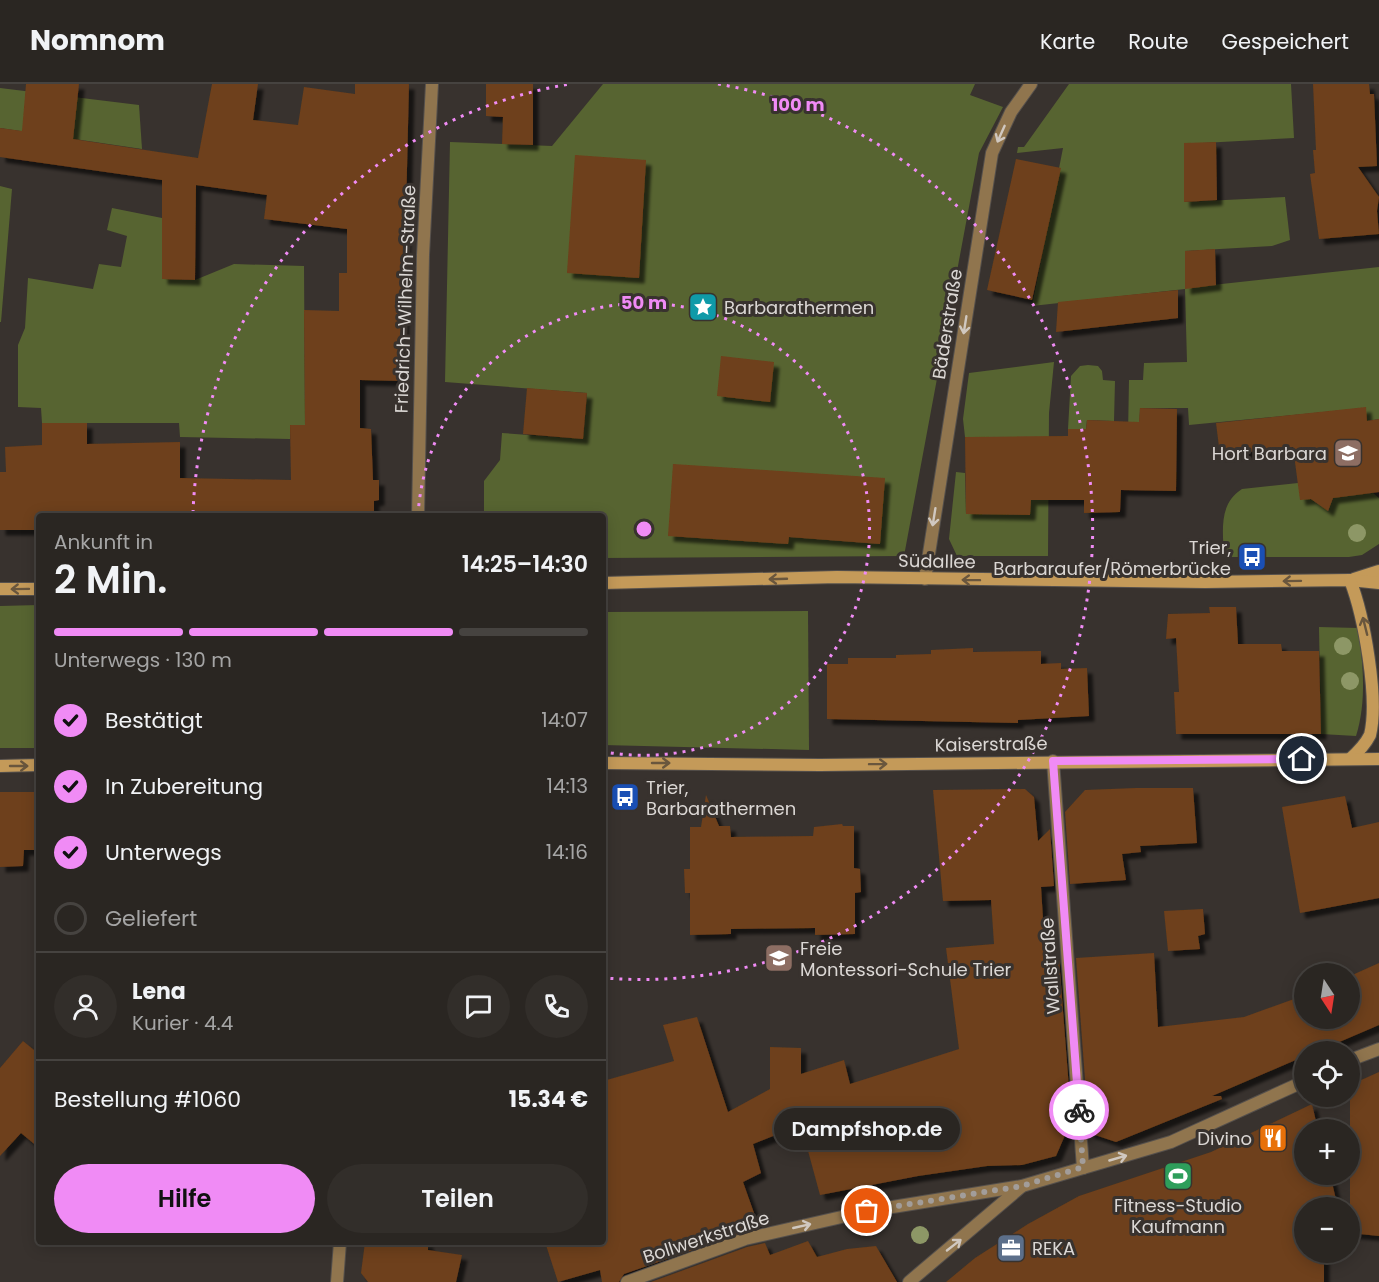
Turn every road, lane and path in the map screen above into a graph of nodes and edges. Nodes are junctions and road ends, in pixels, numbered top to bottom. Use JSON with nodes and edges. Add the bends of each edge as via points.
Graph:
{"nodes":[{"id":1,"x":432,"y":84,"type":"edge"},
{"id":2,"x":1031,"y":84,"type":"edge"},
{"id":3,"x":418,"y":513,"type":"edge"},
{"id":4,"x":1379,"y":571,"type":"edge"},
{"id":5,"x":925,"y":579,"type":"junction"},
{"id":6,"x":1350,"y":580,"type":"junction"},
{"id":7,"x":1379,"y":583,"type":"edge"},
{"id":8,"x":606,"y":584,"type":"edge"},
{"id":9,"x":0,"y":589,"type":"edge"},
{"id":10,"x":36,"y":589,"type":"edge"},
{"id":11,"x":1350,"y":759,"type":"junction"},
{"id":12,"x":1379,"y":759,"type":"edge"},
{"id":13,"x":1053,"y":761,"type":"junction"},
{"id":14,"x":606,"y":763,"type":"edge"},
{"id":15,"x":0,"y":765,"type":"edge"},
{"id":16,"x":36,"y":765,"type":"edge"},
{"id":17,"x":1379,"y":1049,"type":"edge"},
{"id":18,"x":1360,"y":1056,"type":"edge"},
{"id":19,"x":1294,"y":1086,"type":"edge"},
{"id":20,"x":1083,"y":1167,"type":"junction"},
{"id":21,"x":1022,"y":1186,"type":"junction"},
{"id":22,"x":340,"y":1245,"type":"edge"},
{"id":23,"x":337,"y":1282,"type":"edge"},
{"id":24,"x":627,"y":1282,"type":"edge"},
{"id":25,"x":909,"y":1282,"type":"edge"}],
"edges":[{"from":1,"to":3,"type":"street","name":"Friedrich-Wilhelm-Straße","via":[[423,255]]},
{"from":2,"to":5,"type":"street","name":"Bäderstraße","one_way":true,"via":[[1011,112],[992,153]]},
{"from":4,"to":6,"type":"main road"},
{"from":6,"to":5,"type":"main road","name":"Südallee","one_way":true},
{"from":5,"to":8,"type":"main road","name":"Südallee","one_way":true,"via":[[837,577]]},
{"from":6,"to":7,"type":"main road","name":"Südallee"},
{"from":11,"to":6,"type":"main road","one_way":true,"via":[[1371,734],[1375,709],[1368,639]]},
{"from":10,"to":9,"type":"main road","one_way":true},
{"from":11,"to":12,"type":"main road","name":"Kaiserstraße"},
{"from":11,"to":13,"type":"main road","name":"Kaiserstraße"},
{"from":14,"to":13,"type":"main road","name":"Kaiserstraße","one_way":true},
{"from":13,"to":20,"type":"street","name":"Wallstraße"},
{"from":15,"to":16,"type":"main road","one_way":true},
{"from":17,"to":18,"type":"street"},
{"from":20,"to":19,"type":"street","one_way":true,"via":[[1171,1142]]},
{"from":20,"to":21,"type":"street"},
{"from":24,"to":21,"type":"street","name":"Bollwerkstraße","one_way":true,"via":[[745,1239],[867,1211]]},
{"from":25,"to":21,"type":"street","one_way":true},
{"from":22,"to":23,"type":"street"}]}
